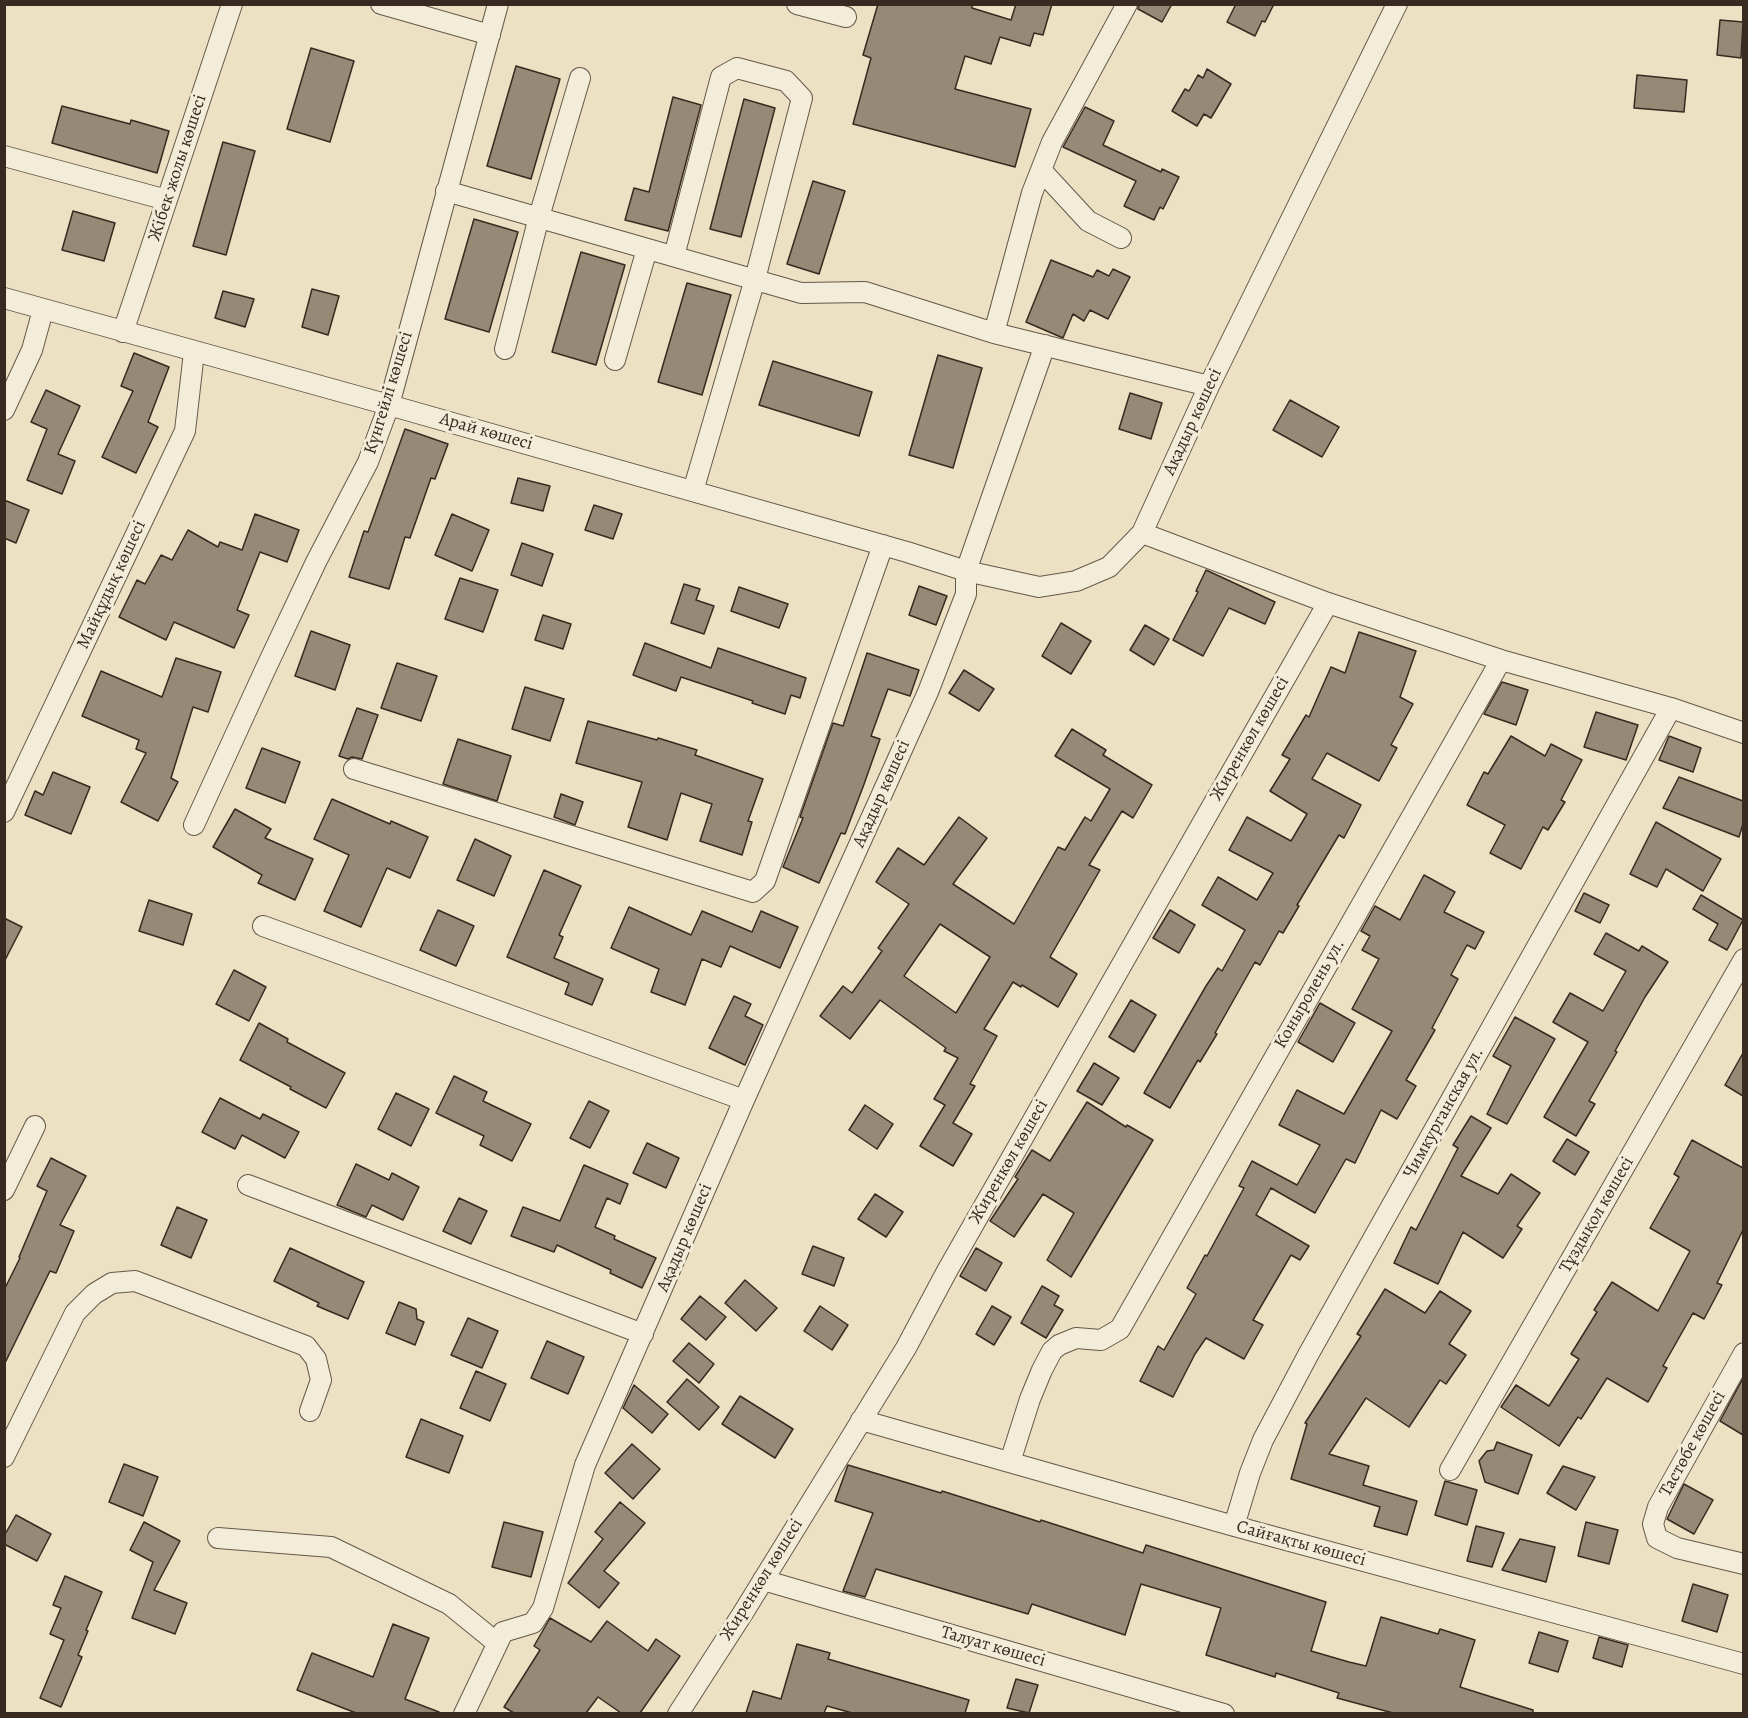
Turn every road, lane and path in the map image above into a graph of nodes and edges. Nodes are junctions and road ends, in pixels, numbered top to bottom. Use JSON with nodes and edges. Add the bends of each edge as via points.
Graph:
{"nodes":[{"id":1,"x":232,"y":4,"type":"edge"},
{"id":2,"x":381,"y":4,"type":"edge"},
{"id":3,"x":498,"y":4,"type":"edge"},
{"id":4,"x":797,"y":4,"type":"edge"},
{"id":5,"x":1127,"y":4,"type":"edge"},
{"id":6,"x":1397,"y":4,"type":"edge"},
{"id":7,"x":846,"y":17,"type":"dead end"},
{"id":8,"x":490,"y":35,"type":"junction"},
{"id":9,"x":580,"y":78,"type":"dead end"},
{"id":10,"x":4,"y":156,"type":"edge"},
{"id":11,"x":1041,"y":170,"type":"junction"},
{"id":12,"x":446,"y":191,"type":"junction"},
{"id":13,"x":167,"y":200,"type":"junction"},
{"id":14,"x":539,"y":217,"type":"junction"},
{"id":15,"x":1121,"y":238,"type":"dead end"},
{"id":16,"x":647,"y":249,"type":"junction"},
{"id":17,"x":674,"y":256,"type":"junction"},
{"id":18,"x":755,"y":279,"type":"junction"},
{"id":19,"x":4,"y":298,"type":"edge"},
{"id":20,"x":43,"y":310,"type":"junction"},
{"id":21,"x":123,"y":332,"type":"junction"},
{"id":22,"x":994,"y":333,"type":"junction"},
{"id":23,"x":1045,"y":345,"type":"junction"},
{"id":24,"x":505,"y":349,"type":"dead end"},
{"id":25,"x":194,"y":352,"type":"junction"},
{"id":26,"x":615,"y":360,"type":"dead end"},
{"id":27,"x":1209,"y":386,"type":"junction"},
{"id":28,"x":389,"y":405,"type":"junction"},
{"id":29,"x":4,"y":410,"type":"edge"},
{"id":30,"x":693,"y":491,"type":"junction"},
{"id":31,"x":1142,"y":533,"type":"junction"},
{"id":32,"x":883,"y":545,"type":"junction"},
{"id":33,"x":966,"y":571,"type":"junction"},
{"id":34,"x":1328,"y":603,"type":"junction"},
{"id":35,"x":1501,"y":660,"type":"junction"},
{"id":36,"x":1671,"y":708,"type":"junction"},
{"id":37,"x":1743,"y":733,"type":"edge"},
{"id":38,"x":354,"y":769,"type":"dead end"},
{"id":39,"x":4,"y":812,"type":"edge"},
{"id":40,"x":194,"y":825,"type":"dead end"},
{"id":41,"x":263,"y":926,"type":"dead end"},
{"id":42,"x":1743,"y":959,"type":"edge"},
{"id":43,"x":744,"y":1100,"type":"junction"},
{"id":44,"x":35,"y":1126,"type":"dead end"},
{"id":45,"x":248,"y":1185,"type":"dead end"},
{"id":46,"x":4,"y":1190,"type":"edge"},
{"id":47,"x":643,"y":1334,"type":"junction"},
{"id":48,"x":1741,"y":1361,"type":"edge"},
{"id":49,"x":310,"y":1411,"type":"dead end"},
{"id":50,"x":861,"y":1420,"type":"junction"},
{"id":51,"x":4,"y":1457,"type":"edge"},
{"id":52,"x":1010,"y":1462,"type":"junction"},
{"id":53,"x":1450,"y":1470,"type":"dead end"},
{"id":54,"x":1234,"y":1526,"type":"junction"},
{"id":55,"x":218,"y":1538,"type":"dead end"},
{"id":56,"x":1743,"y":1564,"type":"edge"},
{"id":57,"x":763,"y":1580,"type":"junction"},
{"id":58,"x":497,"y":1643,"type":"junction"},
{"id":59,"x":1743,"y":1664,"type":"edge"},
{"id":60,"x":464,"y":1713,"type":"edge"},
{"id":61,"x":678,"y":1713,"type":"edge"},
{"id":62,"x":1224,"y":1713,"type":"edge"}],
"edges":[{"from":1,"to":13,"type":"street","name":"Жібек жолы көшесі"},
{"from":2,"to":8,"type":"street"},
{"from":3,"to":8,"type":"street","name":"Күнгейлі көшесі"},
{"from":4,"to":7,"type":"street"},
{"from":5,"to":11,"type":"street","via":[[1052,142]]},
{"from":6,"to":27,"type":"street","name":"Ақадыр көшесі"},
{"from":8,"to":12,"type":"street","name":"Күнгейлі көшесі"},
{"from":9,"to":14,"type":"street"},
{"from":10,"to":13,"type":"street"},
{"from":11,"to":15,"type":"street","via":[[1088,221]]},
{"from":11,"to":22,"type":"street"},
{"from":12,"to":14,"type":"street"},
{"from":12,"to":28,"type":"street","name":"Күнгейлі көшесі"},
{"from":13,"to":21,"type":"street","name":"Жібек жолы көшесі"},
{"from":14,"to":16,"type":"street"},
{"from":14,"to":24,"type":"street"},
{"from":16,"to":17,"type":"street"},
{"from":16,"to":26,"type":"street"},
{"from":17,"to":18,"type":"street"},
{"from":17,"to":18,"type":"street","via":[[721,77],[737,68],[786,81],[802,98]]},
{"from":18,"to":22,"type":"street","via":[[801,293],[865,292]]},
{"from":18,"to":30,"type":"street"},
{"from":19,"to":20,"type":"street","name":"Арай көшесі"},
{"from":20,"to":21,"type":"street","name":"Арай көшесі"},
{"from":20,"to":29,"type":"street","via":[[32,350]]},
{"from":21,"to":25,"type":"street","name":"Арай көшесі"},
{"from":22,"to":23,"type":"street"},
{"from":23,"to":27,"type":"street"},
{"from":23,"to":33,"type":"street"},
{"from":25,"to":28,"type":"street","name":"Арай көшесі"},
{"from":25,"to":39,"type":"street","name":"Майқұдық көшесі","via":[[184,431]]},
{"from":27,"to":31,"type":"street","name":"Ақадыр көшесі"},
{"from":28,"to":30,"type":"street","name":"Арай көшесі"},
{"from":28,"to":40,"type":"street","name":"Күнгейлі көшесі","via":[[368,462],[285,627]]},
{"from":30,"to":32,"type":"street","name":"Арай көшесі"},
{"from":31,"to":33,"type":"street","name":"Ақадыр көшесі","via":[[1109,567],[1076,581],[1040,587]]},
{"from":31,"to":34,"type":"street"},
{"from":32,"to":33,"type":"street","name":"Арай көшесі"},
{"from":32,"to":38,"type":"street","via":[[765,880],[753,892]]},
{"from":33,"to":43,"type":"street","name":"Ақадыр көшесі","via":[[966,594],[928,692]]},
{"from":34,"to":35,"type":"street"},
{"from":34,"to":50,"type":"street","name":"Жиренкөл көшесі","via":[[906,1348]]},
{"from":35,"to":36,"type":"street"},
{"from":35,"to":52,"type":"street","name":"Коныролень ул.","via":[[1120,1329],[1101,1340],[1076,1338],[1052,1351],[1030,1399]]},
{"from":36,"to":37,"type":"street"},
{"from":36,"to":54,"type":"street","name":"Чимкурганская ул.","via":[[1293,1383],[1263,1440]]},
{"from":41,"to":43,"type":"street"},
{"from":42,"to":53,"type":"street","name":"Тұздықол көшесі"},
{"from":43,"to":47,"type":"street","name":"Ақадыр көшесі"},
{"from":44,"to":46,"type":"street"},
{"from":45,"to":47,"type":"street"},
{"from":47,"to":58,"type":"street","name":"Ақадыр көшесі","via":[[585,1465],[543,1608],[533,1623],[502,1632]]},
{"from":48,"to":56,"type":"street","name":"Тастөбе көшесі","via":[[1658,1507],[1653,1524],[1657,1538],[1677,1548]]},
{"from":49,"to":51,"type":"street","via":[[321,1380],[316,1359],[306,1347],[135,1281],[112,1283],[75,1313]]},
{"from":50,"to":52,"type":"street","name":"Сайғақты көшесі"},
{"from":50,"to":57,"type":"street","name":"Жиренкөл көшесі"},
{"from":52,"to":54,"type":"street","name":"Сайғақты көшесі"},
{"from":54,"to":59,"type":"street","name":"Сайғақты көшесі"},
{"from":55,"to":58,"type":"street","via":[[331,1547],[449,1604]]},
{"from":57,"to":61,"type":"street","name":"Жиренкөл көшесі"},
{"from":57,"to":62,"type":"street","name":"Талуат көшесі"},
{"from":58,"to":60,"type":"street","name":"Ақадыр көшесі"}]}
